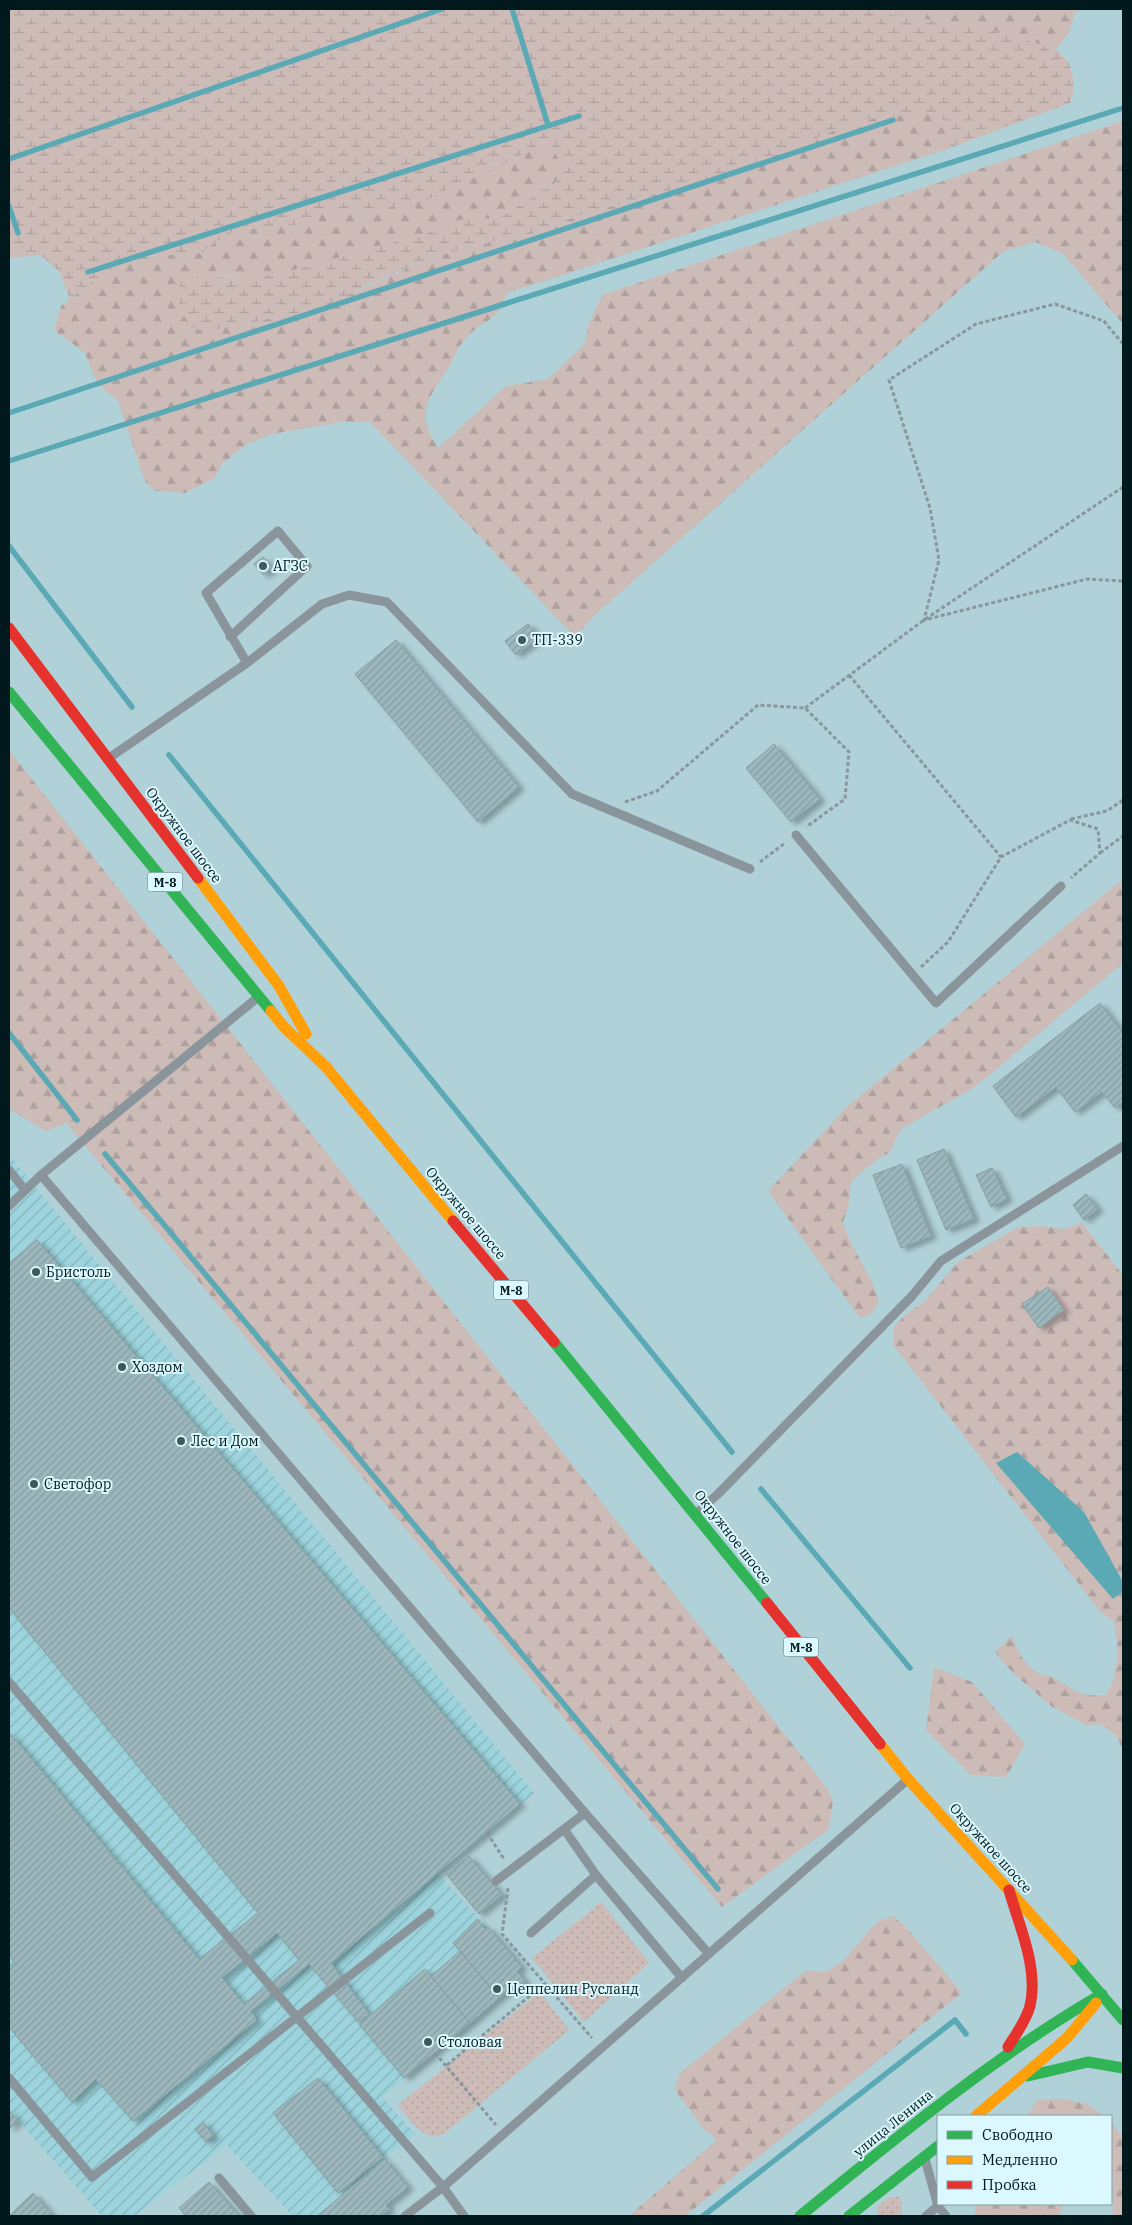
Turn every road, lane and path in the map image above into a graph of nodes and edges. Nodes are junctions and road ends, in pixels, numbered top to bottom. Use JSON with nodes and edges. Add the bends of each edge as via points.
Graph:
{"nodes":[{"id":1,"x":1123,"y":344,"type":"edge"},
{"id":2,"x":1123,"y":487,"type":"edge"},
{"id":3,"x":1123,"y":581,"type":"edge"},
{"id":4,"x":924,"y":620,"type":"junction"},
{"id":5,"x":9,"y":628,"type":"edge"},
{"id":6,"x":230,"y":637,"type":"junction"},
{"id":7,"x":247,"y":664,"type":"junction"},
{"id":8,"x":849,"y":676,"type":"junction"},
{"id":9,"x":9,"y":692,"type":"edge"},
{"id":10,"x":806,"y":708,"type":"junction"},
{"id":11,"x":108,"y":758,"type":"junction"},
{"id":12,"x":1123,"y":800,"type":"edge"},
{"id":13,"x":606,"y":808,"type":"junction"},
{"id":14,"x":1070,"y":820,"type":"junction"},
{"id":15,"x":796,"y":835,"type":"junction"},
{"id":16,"x":1123,"y":836,"type":"edge"},
{"id":17,"x":1100,"y":853,"type":"junction"},
{"id":18,"x":1001,"y":857,"type":"junction"},
{"id":19,"x":750,"y":869,"type":"joint"},
{"id":20,"x":1061,"y":886,"type":"joint"},
{"id":21,"x":912,"y":975,"type":"junction"},
{"id":22,"x":259,"y":996,"type":"junction"},
{"id":23,"x":326,"y":1067,"type":"junction"},
{"id":24,"x":1123,"y":1146,"type":"edge"},
{"id":25,"x":9,"y":1170,"type":"edge"},
{"id":26,"x":41,"y":1175,"type":"junction"},
{"id":27,"x":25,"y":1190,"type":"junction"},
{"id":28,"x":9,"y":1206,"type":"edge"},
{"id":29,"x":696,"y":1514,"type":"junction"},
{"id":30,"x":9,"y":1682,"type":"edge"},
{"id":31,"x":908,"y":1779,"type":"junction"},
{"id":32,"x":585,"y":1813,"type":"junction"},
{"id":33,"x":564,"y":1829,"type":"junction"},
{"id":34,"x":487,"y":1833,"type":"dead end"},
{"id":35,"x":511,"y":1870,"type":"junction"},
{"id":36,"x":596,"y":1875,"type":"junction"},
{"id":37,"x":496,"y":1882,"type":"dead end"},
{"id":38,"x":1009,"y":1890,"type":"junction"},
{"id":39,"x":430,"y":1913,"type":"dead end"},
{"id":40,"x":531,"y":1933,"type":"dead end"},
{"id":41,"x":709,"y":1954,"type":"junction"},
{"id":42,"x":682,"y":1978,"type":"junction"},
{"id":43,"x":544,"y":1984,"type":"junction"},
{"id":44,"x":1102,"y":1994,"type":"junction"},
{"id":45,"x":297,"y":2018,"type":"junction"},
{"id":46,"x":1123,"y":2020,"type":"edge"},
{"id":47,"x":602,"y":2048,"type":"junction"},
{"id":48,"x":435,"y":2052,"type":"dead end"},
{"id":49,"x":1004,"y":2053,"type":"junction"},
{"id":50,"x":447,"y":2065,"type":"junction"},
{"id":51,"x":1123,"y":2068,"type":"edge"},
{"id":52,"x":1024,"y":2077,"type":"junction"},
{"id":53,"x":9,"y":2078,"type":"edge"},
{"id":54,"x":977,"y":2115,"type":"edge"},
{"id":55,"x":503,"y":2133,"type":"junction"},
{"id":56,"x":937,"y":2147,"type":"edge"},
{"id":57,"x":925,"y":2157,"type":"junction"},
{"id":58,"x":219,"y":2178,"type":"dead end"},
{"id":59,"x":443,"y":2187,"type":"junction"},
{"id":60,"x":937,"y":2202,"type":"edge"},
{"id":61,"x":938,"y":2206,"type":"joint"},
{"id":62,"x":251,"y":2216,"type":"edge"},
{"id":63,"x":406,"y":2216,"type":"edge"},
{"id":64,"x":464,"y":2216,"type":"edge"},
{"id":65,"x":800,"y":2216,"type":"edge"},
{"id":66,"x":849,"y":2216,"type":"edge"},
{"id":67,"x":926,"y":2216,"type":"edge"},
{"id":68,"x":946,"y":2216,"type":"edge"}],
"edges":[{"from":1,"to":4,"type":"path","via":[[1104,321],[1055,304],[976,324],[889,380],[930,508],[939,560]]},
{"from":2,"to":4,"type":"path"},
{"from":3,"to":4,"type":"path","via":[[1087,579]]},
{"from":4,"to":8,"type":"path"},
{"from":5,"to":11,"type":"main road","name":"Окружное шоссе","number":"М-8"},
{"from":6,"to":6,"type":"lane","via":[[307,566],[278,531],[206,593]]},
{"from":6,"to":7,"type":"lane"},
{"from":7,"to":11,"type":"lane"},
{"from":7,"to":13,"type":"lane","via":[[322,604],[349,595],[388,602],[572,794]]},
{"from":8,"to":10,"type":"path"},
{"from":8,"to":18,"type":"path"},
{"from":9,"to":22,"type":"main road","name":"Окружное шоссе","number":"М-8"},
{"from":10,"to":13,"type":"path","via":[[758,705],[657,791]]},
{"from":10,"to":15,"type":"path","via":[[849,752],[845,799]]},
{"from":11,"to":23,"type":"main road","name":"Окружное шоссе","number":"М-8","via":[[279,986]]},
{"from":12,"to":14,"type":"path","via":[[1107,811]]},
{"from":13,"to":19,"type":"lane"},
{"from":14,"to":17,"type":"path","via":[[1098,829]]},
{"from":14,"to":18,"type":"path"},
{"from":15,"to":19,"type":"path"},
{"from":15,"to":21,"type":"lane"},
{"from":16,"to":17,"type":"path"},
{"from":17,"to":20,"type":"path"},
{"from":18,"to":21,"type":"path","via":[[948,942]]},
{"from":20,"to":21,"type":"lane","via":[[936,1003]]},
{"from":22,"to":23,"type":"main road","name":"Окружное шоссе","number":"М-8","via":[[284,1027]]},
{"from":22,"to":26,"type":"lane"},
{"from":23,"to":29,"type":"main road","name":"Окружное шоссе","number":"М-8"},
{"from":24,"to":29,"type":"lane","via":[[941,1261],[912,1296]]},
{"from":25,"to":27,"type":"lane"},
{"from":26,"to":27,"type":"lane"},
{"from":26,"to":32,"type":"lane"},
{"from":27,"to":28,"type":"lane"},
{"from":29,"to":31,"type":"main road","name":"Окружное шоссе","number":"М-8"},
{"from":30,"to":45,"type":"lane"},
{"from":31,"to":38,"type":"main road","name":"Окружное шоссе","number":"М-8"},
{"from":31,"to":41,"type":"lane"},
{"from":32,"to":33,"type":"lane"},
{"from":32,"to":41,"type":"lane"},
{"from":33,"to":35,"type":"lane"},
{"from":33,"to":36,"type":"lane"},
{"from":34,"to":35,"type":"path"},
{"from":35,"to":37,"type":"lane"},
{"from":35,"to":43,"type":"path","via":[[502,1934]]},
{"from":36,"to":40,"type":"lane"},
{"from":36,"to":42,"type":"lane"},
{"from":38,"to":44,"type":"main road","name":"Окружное шоссе","number":"М-8"},
{"from":38,"to":49,"type":"main road","name":"улица Ленина","via":[[1033,1982],[1026,2018]]},
{"from":39,"to":45,"type":"lane"},
{"from":41,"to":42,"type":"lane"},
{"from":42,"to":47,"type":"lane"},
{"from":43,"to":47,"type":"path"},
{"from":43,"to":50,"type":"path"},
{"from":44,"to":46,"type":"main road","name":"Окружное шоссе","number":"М-8"},
{"from":44,"to":49,"type":"main road","name":"улица Ленина","via":[[1062,2015]]},
{"from":44,"to":52,"type":"main road","via":[[1067,2038]]},
{"from":45,"to":53,"type":"lane","via":[[92,2177]]},
{"from":45,"to":59,"type":"lane"},
{"from":47,"to":55,"type":"lane"},
{"from":48,"to":50,"type":"path"},
{"from":49,"to":65,"type":"main road","name":"улица Ленина"},
{"from":50,"to":55,"type":"path"},
{"from":51,"to":52,"type":"main road","via":[[1088,2062]]},
{"from":52,"to":54,"type":"main road"},
{"from":55,"to":59,"type":"lane"},
{"from":56,"to":57,"type":"main road"},
{"from":57,"to":60,"type":"lane"},
{"from":57,"to":66,"type":"main road"},
{"from":58,"to":62,"type":"lane"},
{"from":59,"to":63,"type":"lane"},
{"from":59,"to":64,"type":"lane"},
{"from":61,"to":67,"type":"lane"},
{"from":61,"to":68,"type":"lane"}]}
